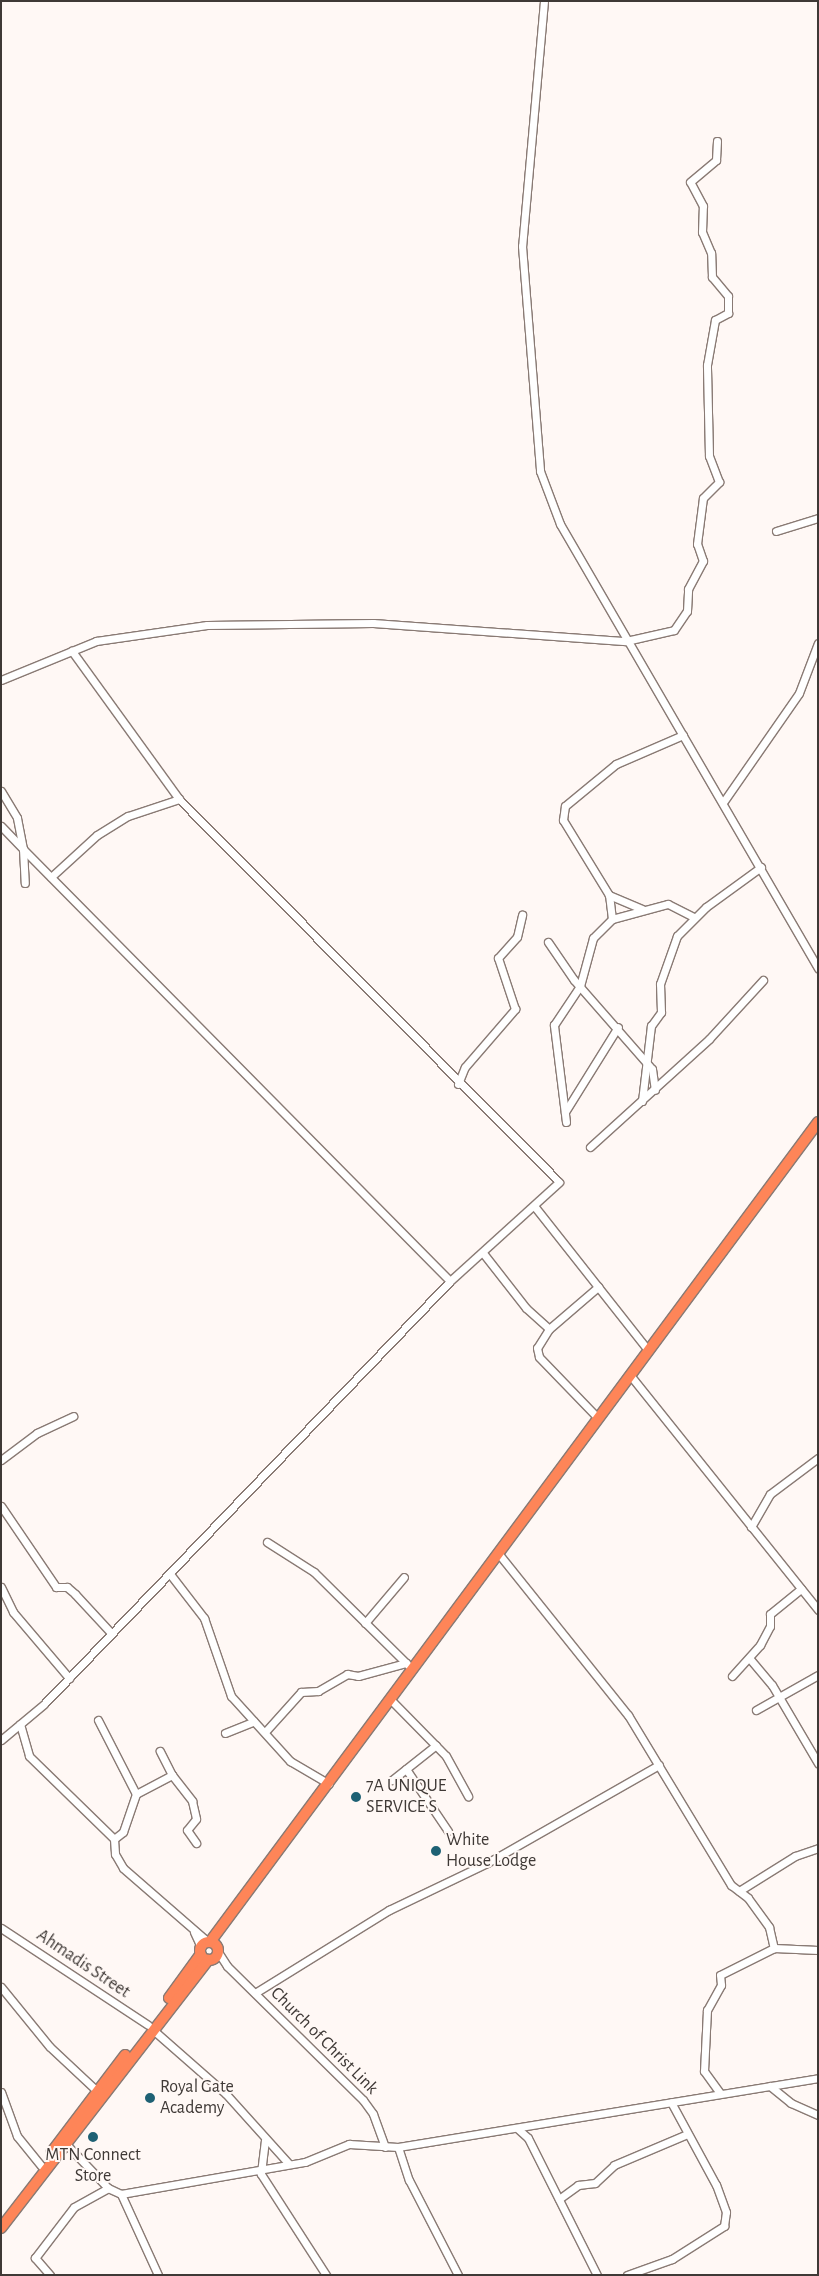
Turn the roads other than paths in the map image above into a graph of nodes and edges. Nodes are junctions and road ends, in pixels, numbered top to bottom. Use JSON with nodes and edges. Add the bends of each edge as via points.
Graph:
{"nodes":[{"id":1,"x":544,"y":1,"type":"edge"},
{"id":2,"x":717,"y":141,"type":"dead end"},
{"id":3,"x":818,"y":518,"type":"edge"},
{"id":4,"x":776,"y":531,"type":"dead end"},
{"id":5,"x":626,"y":641,"type":"junction"},
{"id":6,"x":818,"y":643,"type":"edge"},
{"id":7,"x":72,"y":651,"type":"junction"},
{"id":8,"x":1,"y":680,"type":"edge"},
{"id":9,"x":683,"y":735,"type":"junction"},
{"id":10,"x":1,"y":791,"type":"edge"},
{"id":11,"x":179,"y":799,"type":"junction"},
{"id":12,"x":724,"y":801,"type":"junction"},
{"id":13,"x":1,"y":826,"type":"edge"},
{"id":14,"x":23,"y":849,"type":"junction"},
{"id":15,"x":761,"y":867,"type":"junction"},
{"id":16,"x":50,"y":877,"type":"junction"},
{"id":17,"x":24,"y":883,"type":"dead end"},
{"id":18,"x":610,"y":895,"type":"junction"},
{"id":19,"x":642,"y":908,"type":"junction"},
{"id":20,"x":522,"y":915,"type":"dead end"},
{"id":21,"x":694,"y":918,"type":"junction"},
{"id":22,"x":612,"y":919,"type":"junction"},
{"id":23,"x":548,"y":942,"type":"dead end"},
{"id":24,"x":818,"y":968,"type":"edge"},
{"id":25,"x":763,"y":980,"type":"dead end"},
{"id":26,"x":580,"y":986,"type":"junction"},
{"id":27,"x":618,"y":1027,"type":"junction"},
{"id":28,"x":645,"y":1060,"type":"junction"},
{"id":29,"x":458,"y":1084,"type":"junction"},
{"id":30,"x":655,"y":1090,"type":"junction"},
{"id":31,"x":642,"y":1101,"type":"junction"},
{"id":32,"x":565,"y":1112,"type":"junction"},
{"id":33,"x":566,"y":1122,"type":"dead end"},
{"id":34,"x":818,"y":1122,"type":"edge"},
{"id":35,"x":590,"y":1147,"type":"dead end"},
{"id":36,"x":535,"y":1207,"type":"junction"},
{"id":37,"x":483,"y":1253,"type":"junction"},
{"id":38,"x":450,"y":1281,"type":"junction"},
{"id":39,"x":598,"y":1287,"type":"junction"},
{"id":40,"x":549,"y":1329,"type":"junction"},
{"id":41,"x":648,"y":1350,"type":"junction"},
{"id":42,"x":630,"y":1375,"type":"junction"},
{"id":43,"x":73,"y":1416,"type":"dead end"},
{"id":44,"x":598,"y":1418,"type":"junction"},
{"id":45,"x":818,"y":1458,"type":"edge"},
{"id":46,"x":1,"y":1460,"type":"edge"},
{"id":47,"x":1,"y":1506,"type":"edge"},
{"id":48,"x":751,"y":1527,"type":"junction"},
{"id":49,"x":267,"y":1542,"type":"dead end"},
{"id":50,"x":498,"y":1553,"type":"junction"},
{"id":51,"x":170,"y":1574,"type":"junction"},
{"id":52,"x":404,"y":1577,"type":"dead end"},
{"id":53,"x":1,"y":1587,"type":"edge"},
{"id":54,"x":801,"y":1589,"type":"junction"},
{"id":55,"x":818,"y":1610,"type":"edge"},
{"id":56,"x":365,"y":1623,"type":"junction"},
{"id":57,"x":112,"y":1634,"type":"junction"},
{"id":58,"x":750,"y":1659,"type":"junction"},
{"id":59,"x":409,"y":1666,"type":"junction"},
{"id":60,"x":818,"y":1675,"type":"edge"},
{"id":61,"x":732,"y":1676,"type":"dead end"},
{"id":62,"x":69,"y":1678,"type":"junction"},
{"id":63,"x":776,"y":1696,"type":"junction"},
{"id":64,"x":391,"y":1700,"type":"junction"},
{"id":65,"x":756,"y":1710,"type":"dead end"},
{"id":66,"x":98,"y":1720,"type":"dead end"},
{"id":67,"x":254,"y":1722,"type":"junction"},
{"id":68,"x":20,"y":1724,"type":"junction"},
{"id":69,"x":265,"y":1732,"type":"junction"},
{"id":70,"x":225,"y":1733,"type":"dead end"},
{"id":71,"x":1,"y":1740,"type":"edge"},
{"id":72,"x":436,"y":1745,"type":"junction"},
{"id":73,"x":160,"y":1751,"type":"dead end"},
{"id":74,"x":818,"y":1764,"type":"edge"},
{"id":75,"x":659,"y":1765,"type":"junction"},
{"id":76,"x":406,"y":1769,"type":"junction"},
{"id":77,"x":172,"y":1775,"type":"junction"},
{"id":78,"x":392,"y":1780,"type":"dead end"},
{"id":79,"x":328,"y":1784,"type":"junction"},
{"id":80,"x":136,"y":1794,"type":"junction"},
{"id":81,"x":468,"y":1796,"type":"dead end"},
{"id":82,"x":448,"y":1831,"type":"dead end"},
{"id":83,"x":114,"y":1839,"type":"junction"},
{"id":84,"x":196,"y":1843,"type":"dead end"},
{"id":85,"x":818,"y":1848,"type":"edge"},
{"id":86,"x":739,"y":1891,"type":"junction"},
{"id":87,"x":1,"y":1928,"type":"edge"},
{"id":88,"x":774,"y":1948,"type":"junction"},
{"id":89,"x":209,"y":1950,"type":"junction"},
{"id":90,"x":818,"y":1950,"type":"edge"},
{"id":91,"x":1,"y":1987,"type":"edge"},
{"id":92,"x":255,"y":1993,"type":"junction"},
{"id":93,"x":150,"y":2027,"type":"junction"},
{"id":94,"x":818,"y":2078,"type":"edge"},
{"id":95,"x":770,"y":2086,"type":"junction"},
{"id":96,"x":97,"y":2091,"type":"junction"},
{"id":97,"x":1,"y":2092,"type":"edge"},
{"id":98,"x":720,"y":2093,"type":"junction"},
{"id":99,"x":671,"y":2102,"type":"junction"},
{"id":100,"x":818,"y":2115,"type":"edge"},
{"id":101,"x":518,"y":2129,"type":"junction"},
{"id":102,"x":685,"y":2134,"type":"junction"},
{"id":103,"x":265,"y":2140,"type":"junction"},
{"id":104,"x":66,"y":2144,"type":"junction"},
{"id":105,"x":385,"y":2147,"type":"junction"},
{"id":106,"x":398,"y":2147,"type":"junction"},
{"id":107,"x":289,"y":2164,"type":"junction"},
{"id":108,"x":41,"y":2166,"type":"junction"},
{"id":109,"x":261,"y":2170,"type":"junction"},
{"id":110,"x":108,"y":2188,"type":"junction"},
{"id":111,"x":121,"y":2194,"type":"junction"},
{"id":112,"x":559,"y":2199,"type":"junction"},
{"id":113,"x":1,"y":2218,"type":"edge"},
{"id":114,"x":1,"y":2228,"type":"edge"},
{"id":115,"x":50,"y":2275,"type":"edge"},
{"id":116,"x":158,"y":2275,"type":"edge"},
{"id":117,"x":326,"y":2275,"type":"edge"},
{"id":118,"x":458,"y":2275,"type":"edge"},
{"id":119,"x":598,"y":2275,"type":"edge"},
{"id":120,"x":627,"y":2275,"type":"edge"}],
"edges":[{"from":1,"to":5,"type":"street","via":[[522,246],[540,471],[560,524]]},
{"from":2,"to":5,"type":"street","via":[[716,160],[690,182],[703,206],[702,232],[711,253],[712,277],[728,296],[728,313],[715,320],[707,365],[709,456],[718,482],[703,498],[697,544],[703,561],[688,589],[687,611],[674,630],[665,635]]},
{"from":3,"to":4,"type":"street"},
{"from":5,"to":7,"type":"street","via":[[373,624],[207,625],[127,635]]},
{"from":5,"to":9,"type":"street"},
{"from":6,"to":12,"type":"street","via":[[799,693]]},
{"from":7,"to":8,"type":"street"},
{"from":7,"to":11,"type":"street"},
{"from":9,"to":12,"type":"street"},
{"from":9,"to":18,"type":"street","via":[[616,764],[565,806],[563,820]]},
{"from":10,"to":14,"type":"street","via":[[18,818]]},
{"from":11,"to":16,"type":"street","via":[[128,816],[97,835]]},
{"from":11,"to":29,"type":"street"},
{"from":12,"to":15,"type":"street"},
{"from":13,"to":14,"type":"street"},
{"from":14,"to":16,"type":"street"},
{"from":14,"to":17,"type":"street"},
{"from":15,"to":21,"type":"street"},
{"from":15,"to":24,"type":"street"},
{"from":16,"to":38,"type":"street"},
{"from":18,"to":19,"type":"street"},
{"from":18,"to":22,"type":"street"},
{"from":19,"to":21,"type":"street","via":[[668,904]]},
{"from":19,"to":22,"type":"street"},
{"from":20,"to":29,"type":"street","via":[[518,937],[498,958],[515,1009],[465,1067]]},
{"from":21,"to":28,"type":"street","via":[[677,936],[660,984],[661,1012],[652,1026]]},
{"from":22,"to":26,"type":"street","via":[[592,938]]},
{"from":23,"to":26,"type":"street"},
{"from":25,"to":30,"type":"street","via":[[733,1016]]},
{"from":26,"to":27,"type":"street"},
{"from":26,"to":32,"type":"street","via":[[554,1025]]},
{"from":27,"to":28,"type":"street"},
{"from":27,"to":32,"type":"street"},
{"from":28,"to":30,"type":"street","via":[[652,1069]]},
{"from":28,"to":31,"type":"street"},
{"from":29,"to":36,"type":"street","via":[[559,1182]]},
{"from":30,"to":31,"type":"street"},
{"from":31,"to":35,"type":"street"},
{"from":32,"to":33,"type":"street"},
{"from":34,"to":41,"type":"highway"},
{"from":36,"to":37,"type":"street"},
{"from":36,"to":39,"type":"street"},
{"from":37,"to":38,"type":"street"},
{"from":37,"to":40,"type":"street","via":[[526,1308]]},
{"from":38,"to":51,"type":"street"},
{"from":39,"to":40,"type":"street"},
{"from":39,"to":41,"type":"street"},
{"from":40,"to":44,"type":"street","via":[[537,1348],[539,1358]]},
{"from":41,"to":42,"type":"highway"},
{"from":42,"to":44,"type":"highway"},
{"from":42,"to":48,"type":"street"},
{"from":43,"to":46,"type":"street","via":[[37,1433]]},
{"from":44,"to":50,"type":"highway"},
{"from":45,"to":48,"type":"street","via":[[770,1494]]},
{"from":47,"to":57,"type":"street","via":[[56,1587],[71,1590],[95,1611]]},
{"from":48,"to":54,"type":"street"},
{"from":49,"to":56,"type":"street","via":[[314,1572]]},
{"from":50,"to":59,"type":"highway"},
{"from":50,"to":75,"type":"street","via":[[593,1668]]},
{"from":51,"to":57,"type":"street"},
{"from":51,"to":67,"type":"street","via":[[204,1618],[226,1687]]},
{"from":52,"to":56,"type":"street"},
{"from":53,"to":62,"type":"street","via":[[13,1612]]},
{"from":54,"to":55,"type":"street"},
{"from":54,"to":58,"type":"street","via":[[770,1614],[770,1626]]},
{"from":56,"to":59,"type":"street"},
{"from":57,"to":62,"type":"street"},
{"from":58,"to":61,"type":"street"},
{"from":58,"to":63,"type":"street"},
{"from":59,"to":64,"type":"highway"},
{"from":59,"to":69,"type":"street","via":[[358,1676],[347,1674],[318,1691],[300,1692]]},
{"from":60,"to":63,"type":"street"},
{"from":62,"to":68,"type":"street"},
{"from":63,"to":65,"type":"street"},
{"from":63,"to":74,"type":"street"},
{"from":64,"to":72,"type":"street"},
{"from":64,"to":79,"type":"highway"},
{"from":66,"to":80,"type":"street"},
{"from":67,"to":69,"type":"street"},
{"from":67,"to":70,"type":"street"},
{"from":68,"to":71,"type":"street"},
{"from":68,"to":83,"type":"street","via":[[29,1756]]},
{"from":69,"to":79,"type":"street","via":[[290,1761]]},
{"from":72,"to":76,"type":"street"},
{"from":72,"to":81,"type":"street"},
{"from":73,"to":77,"type":"street"},
{"from":75,"to":86,"type":"street","via":[[731,1885]]},
{"from":75,"to":92,"type":"street","via":[[495,1859],[389,1910]]},
{"from":76,"to":78,"type":"street"},
{"from":76,"to":82,"type":"street"},
{"from":77,"to":80,"type":"street"},
{"from":77,"to":84,"type":"street","via":[[192,1802],[196,1818],[187,1830]]},
{"from":79,"to":89,"type":"highway"},
{"from":80,"to":83,"type":"street","via":[[123,1832]]},
{"from":83,"to":89,"type":"street","via":[[115,1854],[124,1868],[193,1929]]},
{"from":85,"to":86,"type":"street","via":[[795,1856]]},
{"from":86,"to":88,"type":"street","via":[[769,1927]]},
{"from":87,"to":93,"type":"street","name":"Ahmadis Street"},
{"from":88,"to":90,"type":"street"},
{"from":88,"to":98,"type":"street","via":[[720,1975],[721,1985],[707,2010],[704,2071]]},
{"from":89,"to":92,"type":"street","name":"Church of Christ Link"},
{"from":89,"to":93,"type":"highway"},
{"from":91,"to":96,"type":"street","via":[[50,2047]]},
{"from":92,"to":105,"type":"street","name":"Church of Christ Link","via":[[363,2100],[374,2114]]},
{"from":93,"to":96,"type":"highway"},
{"from":93,"to":103,"type":"street","name":"Ahmadis Street","via":[[226,2094]]},
{"from":93,"to":104,"type":"highway"},
{"from":94,"to":95,"type":"street"},
{"from":95,"to":98,"type":"street"},
{"from":95,"to":100,"type":"street","via":[[791,2103]]},
{"from":96,"to":108,"type":"highway"},
{"from":97,"to":108,"type":"street","via":[[16,2136]]},
{"from":98,"to":99,"type":"street"},
{"from":99,"to":101,"type":"street"},
{"from":99,"to":102,"type":"street"},
{"from":101,"to":106,"type":"street"},
{"from":101,"to":112,"type":"street","via":[[528,2138]]},
{"from":102,"to":112,"type":"street","via":[[614,2165],[595,2183],[578,2186]]},
{"from":102,"to":120,"type":"street","via":[[716,2185],[726,2212],[724,2226],[672,2258]]},
{"from":103,"to":107,"type":"street","name":"Ahmadis Street"},
{"from":103,"to":109,"type":"street"},
{"from":104,"to":110,"type":"street"},
{"from":104,"to":114,"type":"highway"},
{"from":105,"to":106,"type":"street"},
{"from":105,"to":107,"type":"street","via":[[336,2146]]},
{"from":106,"to":118,"type":"street","via":[[409,2180]]},
{"from":107,"to":109,"type":"street"},
{"from":108,"to":113,"type":"highway"},
{"from":109,"to":111,"type":"street"},
{"from":109,"to":117,"type":"street"},
{"from":110,"to":111,"type":"street"},
{"from":110,"to":115,"type":"street","via":[[74,2207],[35,2258]]},
{"from":111,"to":116,"type":"street"},
{"from":112,"to":119,"type":"street"}]}
